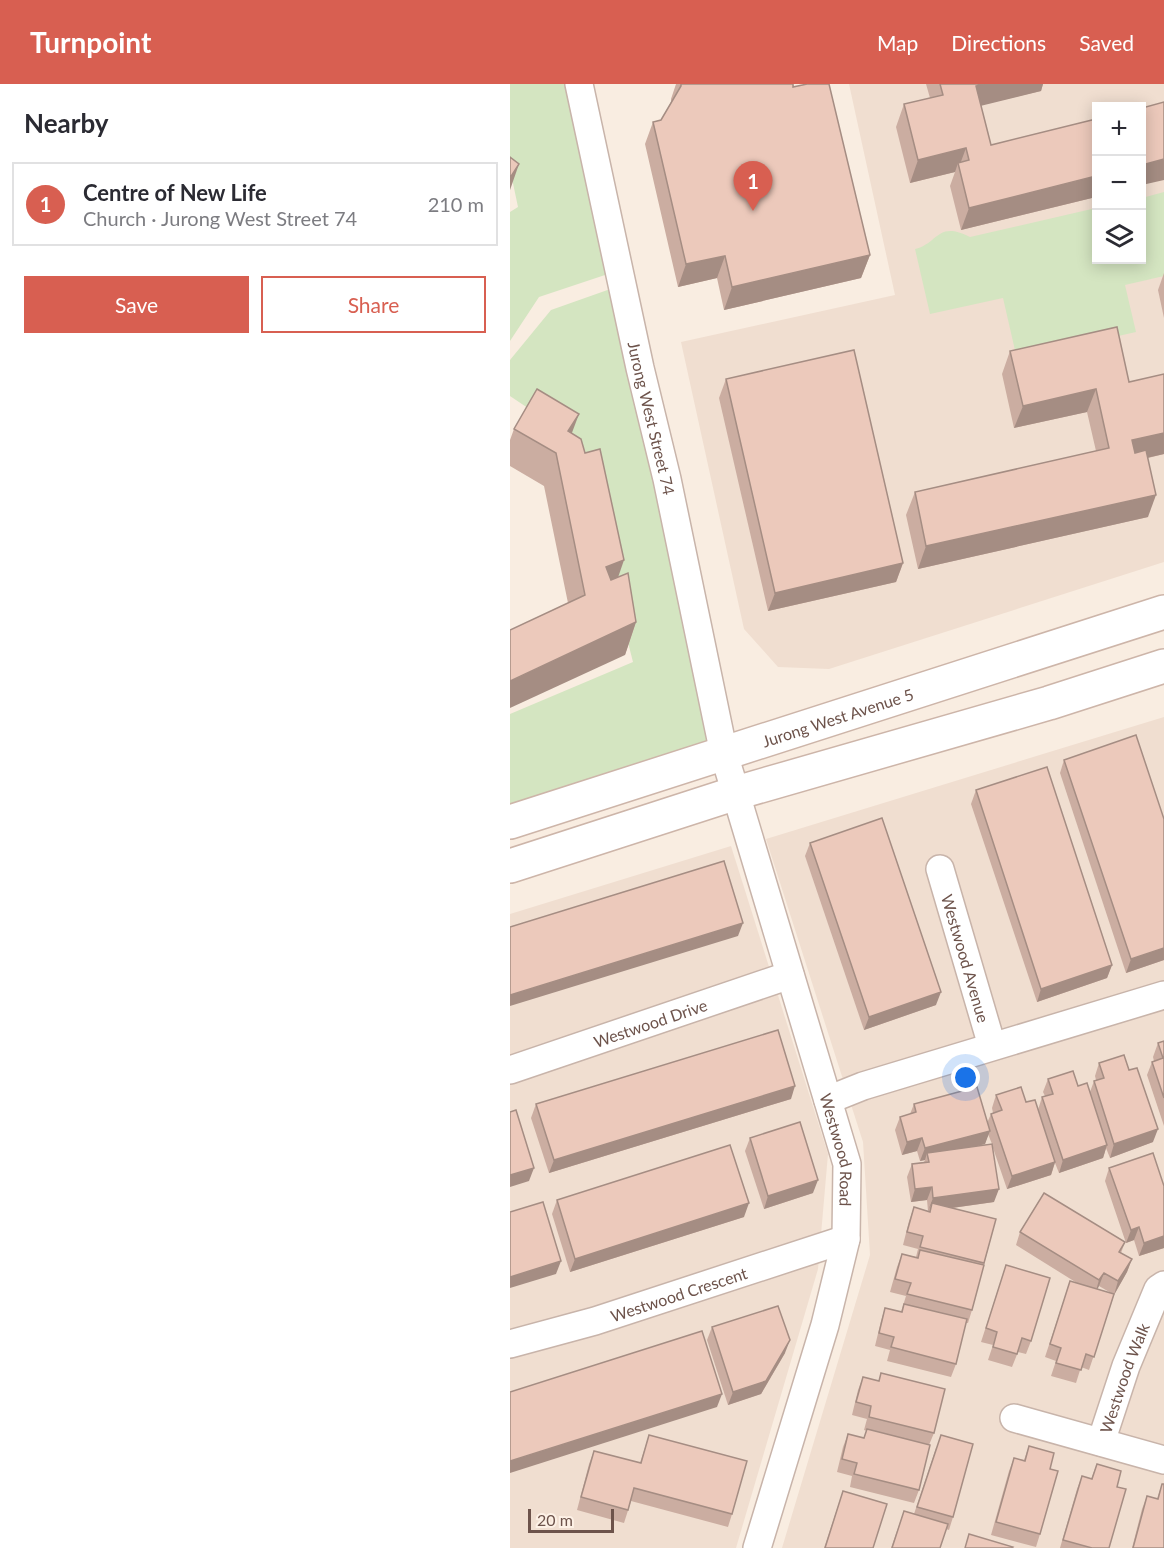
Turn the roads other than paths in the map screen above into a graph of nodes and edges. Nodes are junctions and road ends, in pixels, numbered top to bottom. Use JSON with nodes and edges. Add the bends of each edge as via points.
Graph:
{"nodes":[{"id":1,"x":579,"y":84,"type":"edge"},
{"id":2,"x":1164,"y":612,"type":"edge"},
{"id":3,"x":1164,"y":666,"type":"edge"},
{"id":4,"x":724,"y":754,"type":"junction"},
{"id":5,"x":736,"y":793,"type":"junction"},
{"id":6,"x":510,"y":822,"type":"edge"},
{"id":7,"x":510,"y":866,"type":"edge"},
{"id":8,"x":940,"y":869,"type":"dead end"},
{"id":9,"x":790,"y":975,"type":"junction"},
{"id":10,"x":1164,"y":995,"type":"edge"},
{"id":11,"x":992,"y":1046,"type":"junction"},
{"id":12,"x":510,"y":1070,"type":"edge"},
{"id":13,"x":828,"y":1101,"type":"junction"},
{"id":14,"x":846,"y":1239,"type":"junction"},
{"id":15,"x":1164,"y":1285,"type":"edge"},
{"id":16,"x":510,"y":1344,"type":"edge"},
{"id":17,"x":1014,"y":1418,"type":"dead end"},
{"id":18,"x":1101,"y":1442,"type":"junction"},
{"id":19,"x":1164,"y":1460,"type":"edge"},
{"id":20,"x":757,"y":1548,"type":"edge"}],
"edges":[{"from":1,"to":4,"type":"street","name":"Jurong West Street 74"},
{"from":2,"to":4,"type":"street","name":"Jurong West Avenue 5"},
{"from":3,"to":5,"type":"street"},
{"from":4,"to":5,"type":"street","name":"Westwood Road"},
{"from":4,"to":6,"type":"street","name":"Jurong West Avenue 5"},
{"from":5,"to":7,"type":"street"},
{"from":5,"to":9,"type":"street","name":"Westwood Road"},
{"from":8,"to":11,"type":"street","name":"Westwood Avenue"},
{"from":9,"to":12,"type":"street","name":"Westwood Drive"},
{"from":9,"to":13,"type":"street","name":"Westwood Road"},
{"from":10,"to":11,"type":"street"},
{"from":11,"to":13,"type":"street","via":[[863,1086]]},
{"from":13,"to":14,"type":"street","name":"Westwood Road","via":[[847,1164]]},
{"from":14,"to":16,"type":"street","name":"Westwood Crescent","via":[[595,1321]]},
{"from":14,"to":20,"type":"street","name":"Westwood Road","via":[[825,1325]]},
{"from":15,"to":18,"type":"street","name":"Westwood Walk","via":[[1158,1289],[1126,1366]]},
{"from":17,"to":18,"type":"street","name":"Westwood Walk"},
{"from":18,"to":19,"type":"street","name":"Westwood Walk"}]}
